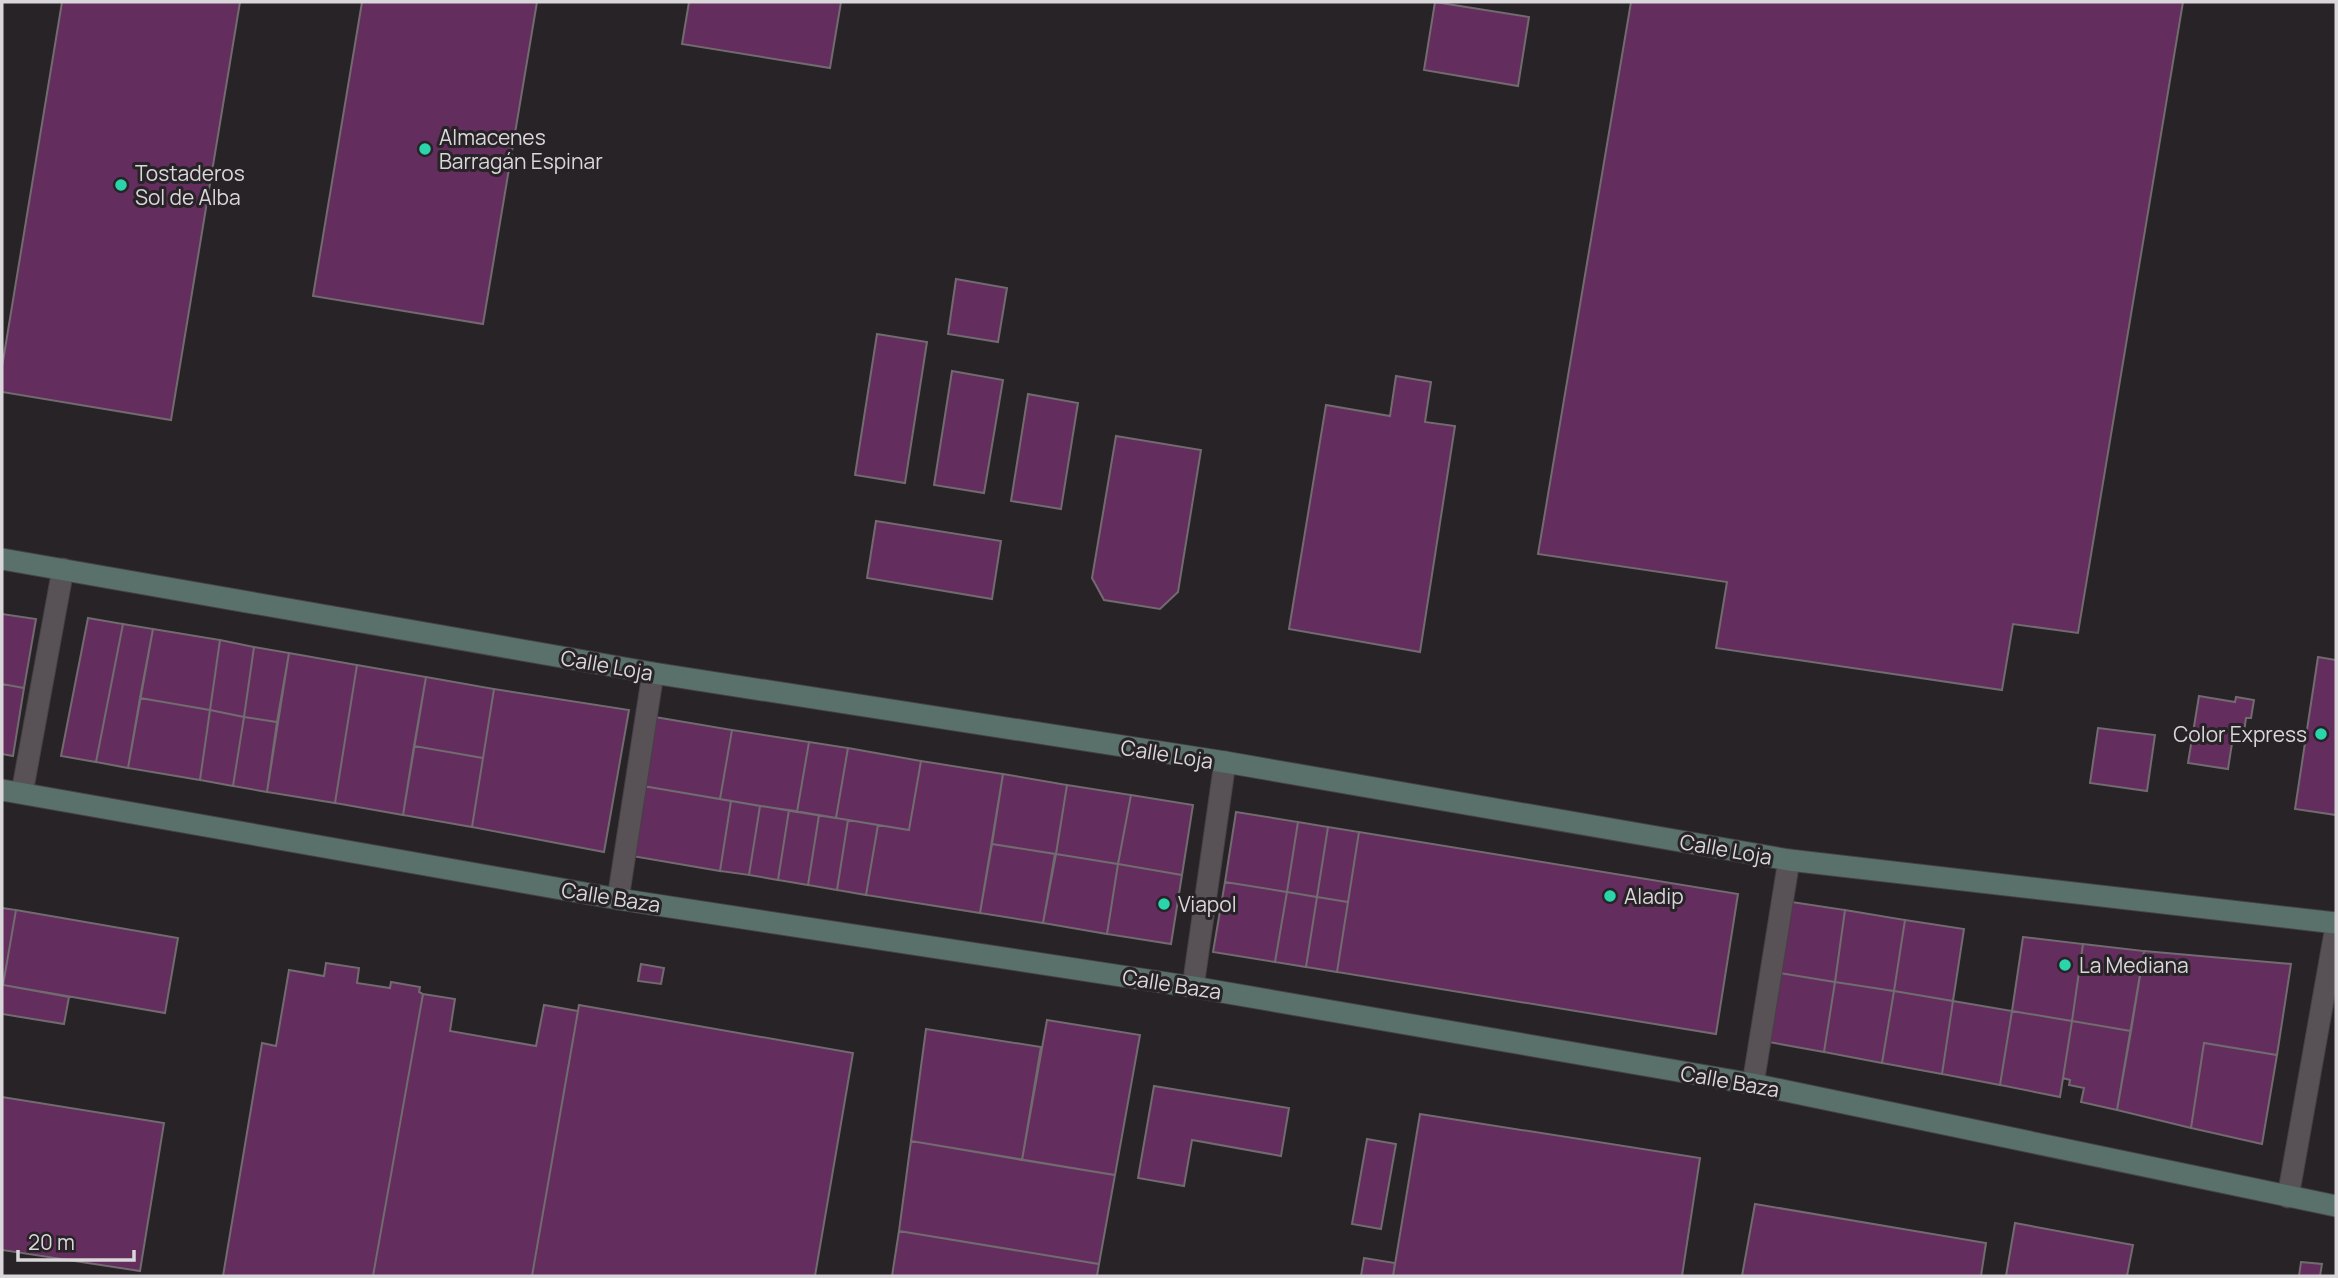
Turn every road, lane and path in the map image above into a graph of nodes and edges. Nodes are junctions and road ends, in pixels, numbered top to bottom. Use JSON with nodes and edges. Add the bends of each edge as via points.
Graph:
{"nodes":[{"id":1,"x":2,"y":559,"type":"edge"},
{"id":2,"x":63,"y":569,"type":"junction"},
{"id":3,"x":653,"y":673,"type":"junction"},
{"id":4,"x":1224,"y":762,"type":"junction"},
{"id":5,"x":12,"y":792,"type":"edge"},
{"id":6,"x":1789,"y":860,"type":"junction"},
{"id":7,"x":618,"y":899,"type":"junction"},
{"id":8,"x":2336,"y":925,"type":"edge"},
{"id":9,"x":1193,"y":987,"type":"junction"},
{"id":10,"x":1754,"y":1084,"type":"junction"},
{"id":11,"x":2288,"y":1197,"type":"junction"},
{"id":12,"x":2336,"y":1206,"type":"edge"}],
"edges":[{"from":1,"to":2,"type":"street","name":"Calle Loja"},
{"from":2,"to":3,"type":"street","name":"Calle Loja"},
{"from":2,"to":5,"type":"street"},
{"from":3,"to":4,"type":"street","name":"Calle Loja"},
{"from":3,"to":7,"type":"street"},
{"from":4,"to":6,"type":"street","name":"Calle Loja"},
{"from":4,"to":9,"type":"street"},
{"from":5,"to":7,"type":"street","name":"Calle Baza"},
{"from":6,"to":8,"type":"street","name":"Calle Loja"},
{"from":6,"to":10,"type":"street"},
{"from":7,"to":9,"type":"street","name":"Calle Baza"},
{"from":8,"to":11,"type":"street"},
{"from":9,"to":10,"type":"street","name":"Calle Baza"},
{"from":10,"to":11,"type":"street","name":"Calle Baza"},
{"from":11,"to":12,"type":"street","name":"Calle Baza"}]}
